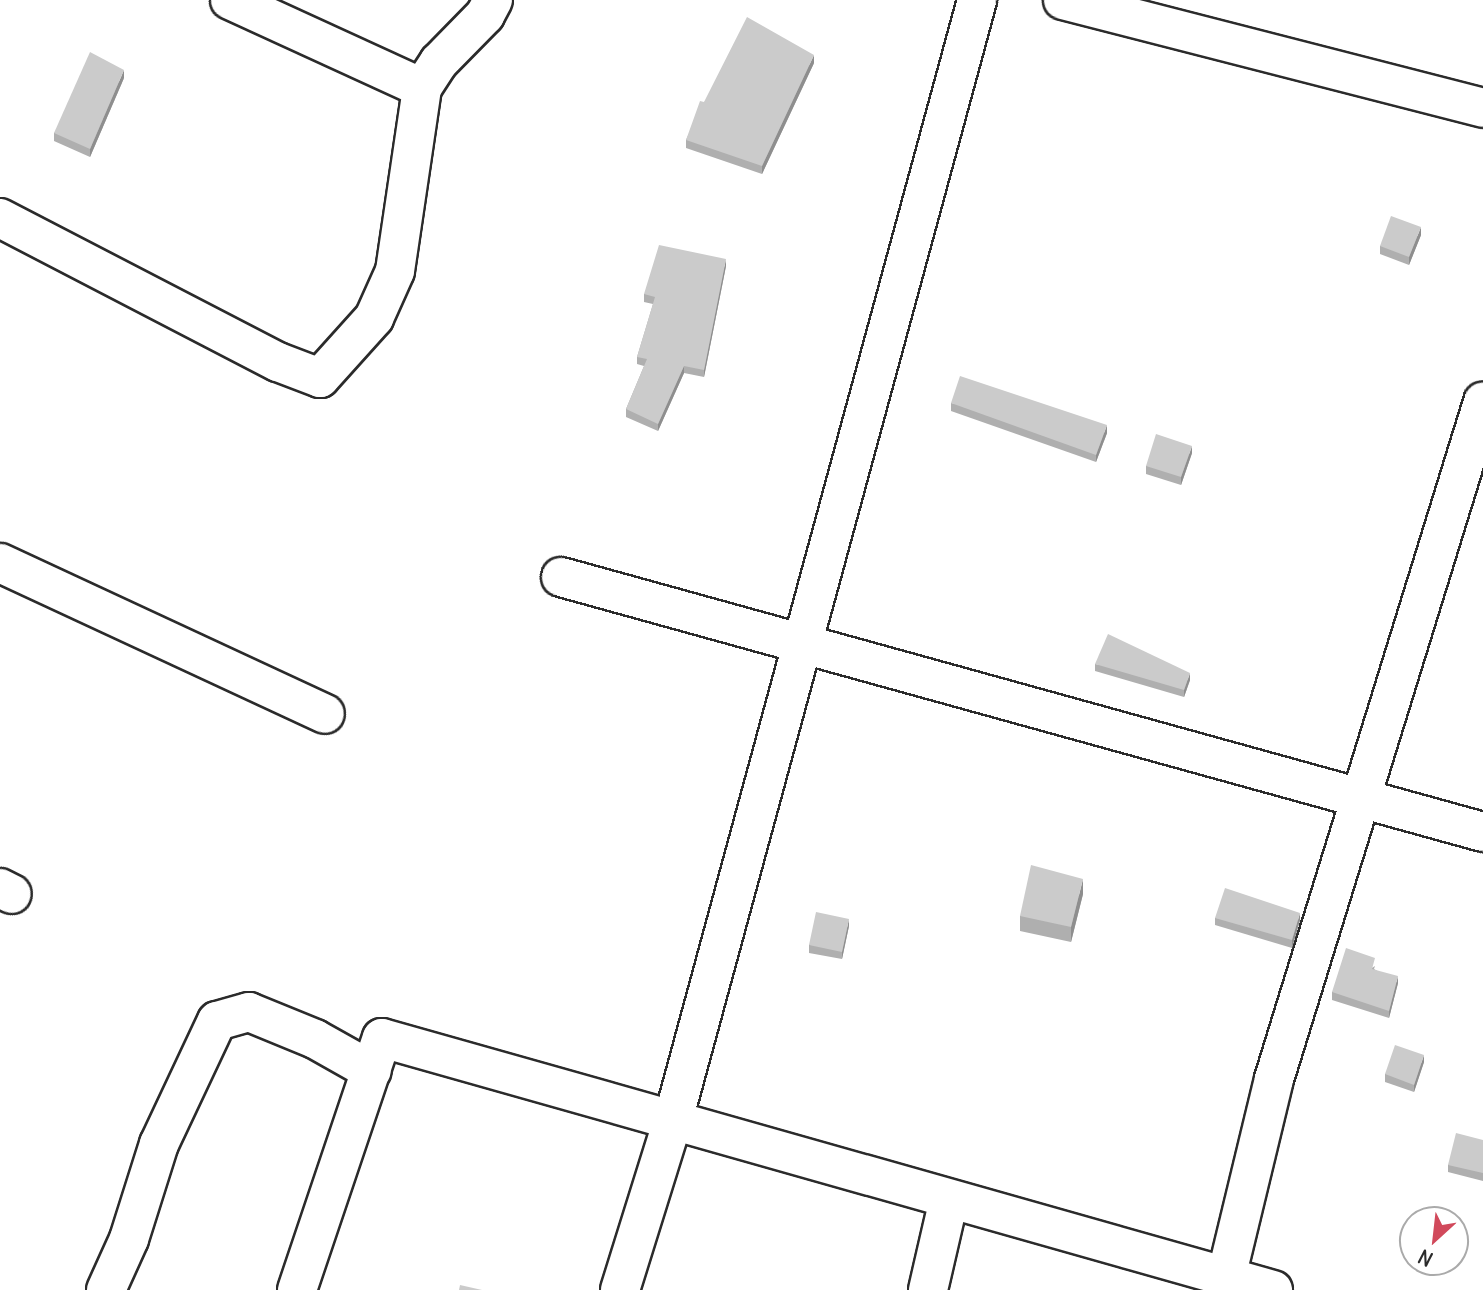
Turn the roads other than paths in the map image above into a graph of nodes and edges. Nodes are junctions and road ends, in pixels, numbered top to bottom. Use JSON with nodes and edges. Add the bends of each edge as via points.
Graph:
{"nodes":[{"id":1,"x":230,"y":0,"type":"edge"},
{"id":2,"x":493,"y":0,"type":"edge"},
{"id":3,"x":977,"y":0,"type":"edge"},
{"id":4,"x":1063,"y":0,"type":"edge"},
{"id":5,"x":422,"y":88,"type":"junction"},
{"id":6,"x":1483,"y":107,"type":"edge"},
{"id":7,"x":0,"y":218,"type":"edge"},
{"id":8,"x":1483,"y":402,"type":"edge"},
{"id":9,"x":0,"y":563,"type":"edge"},
{"id":10,"x":561,"y":577,"type":"dead end"},
{"id":11,"x":802,"y":645,"type":"junction"},
{"id":12,"x":325,"y":715,"type":"dead end"},
{"id":13,"x":1361,"y":798,"type":"junction"},
{"id":14,"x":1483,"y":832,"type":"edge"},
{"id":15,"x":372,"y":1071,"type":"junction"},
{"id":16,"x":673,"y":1120,"type":"junction"},
{"id":17,"x":949,"y":1199,"type":"junction"},
{"id":18,"x":1224,"y":1283,"type":"edge"},
{"id":19,"x":106,"y":1290,"type":"edge"},
{"id":20,"x":297,"y":1290,"type":"edge"},
{"id":21,"x":620,"y":1290,"type":"edge"},
{"id":22,"x":928,"y":1290,"type":"edge"},
{"id":23,"x":1273,"y":1290,"type":"edge"}],
"edges":[{"from":1,"to":5,"type":"street"},
{"from":2,"to":5,"type":"street"},
{"from":3,"to":11,"type":"street"},
{"from":4,"to":6,"type":"street"},
{"from":5,"to":7,"type":"street","via":[[395,271],[374,318],[320,378],[278,362]]},
{"from":8,"to":13,"type":"street"},
{"from":9,"to":12,"type":"street"},
{"from":10,"to":11,"type":"street"},
{"from":11,"to":13,"type":"street"},
{"from":11,"to":16,"type":"street"},
{"from":13,"to":14,"type":"street"},
{"from":13,"to":18,"type":"street","via":[[1275,1079]]},
{"from":15,"to":16,"type":"street","via":[[382,1038]]},
{"from":15,"to":19,"type":"street","via":[[315,1038],[249,1012],[217,1021],[159,1144],[129,1239]]},
{"from":15,"to":20,"type":"street"},
{"from":16,"to":17,"type":"street"},
{"from":16,"to":21,"type":"street"},
{"from":17,"to":18,"type":"street"},
{"from":17,"to":22,"type":"street"},
{"from":18,"to":23,"type":"street"}]}
